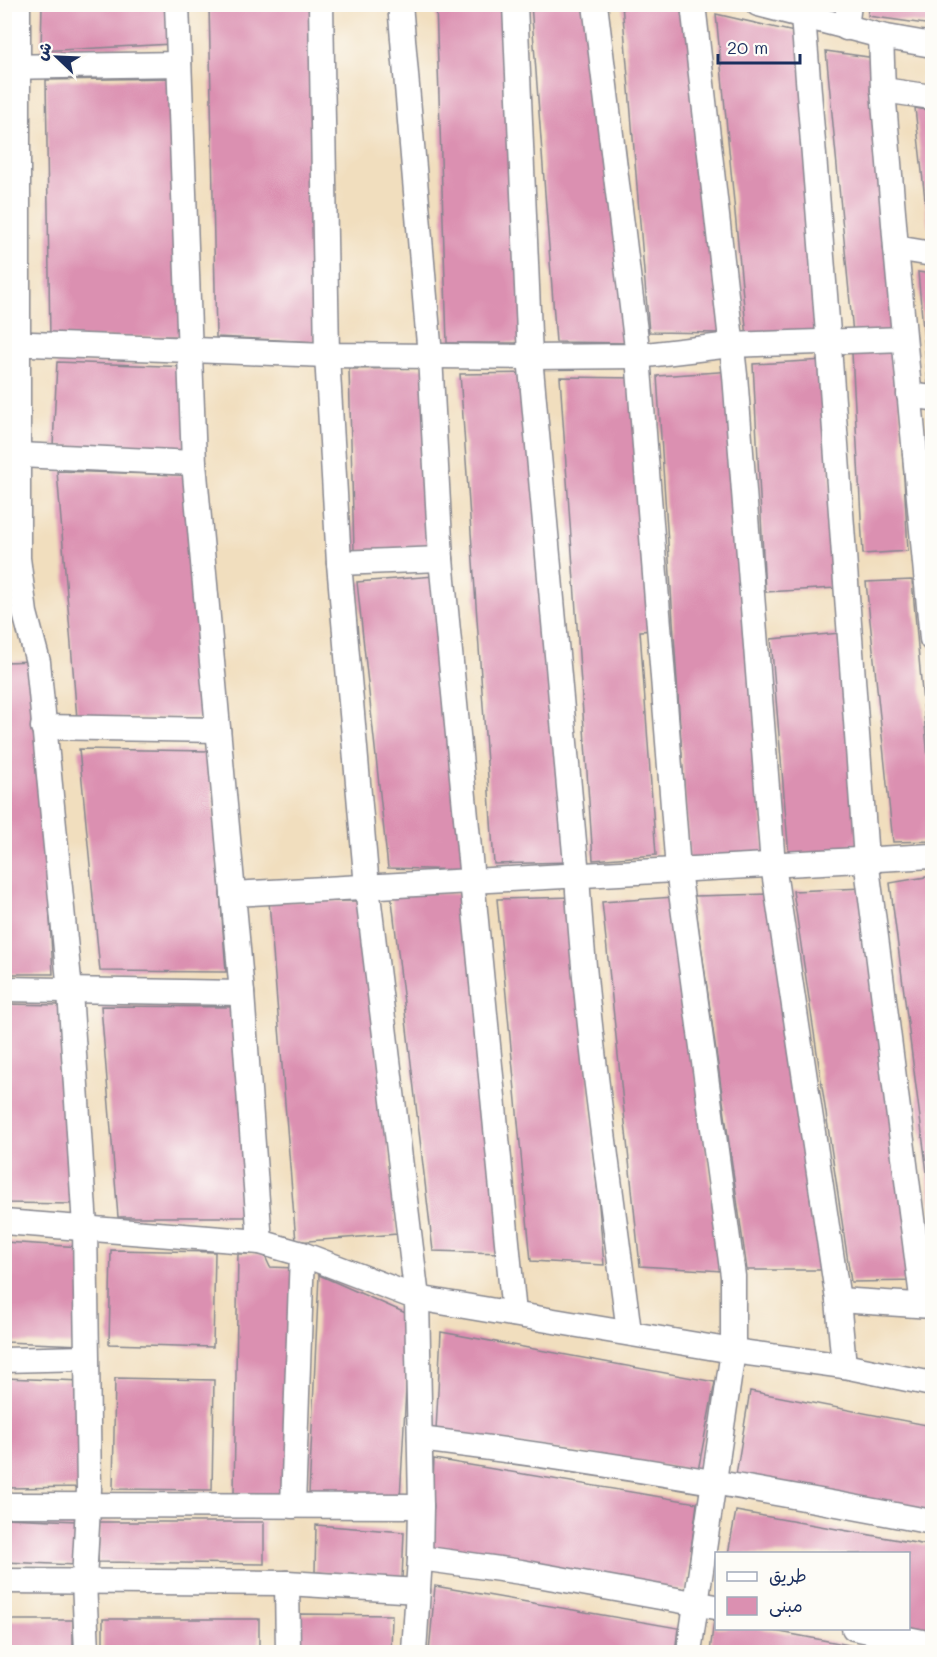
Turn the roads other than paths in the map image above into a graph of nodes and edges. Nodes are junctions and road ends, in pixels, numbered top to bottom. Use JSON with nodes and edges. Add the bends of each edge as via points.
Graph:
{"nodes":[{"id":1,"x":18,"y":4,"type":"edge"},
{"id":2,"x":177,"y":4,"type":"edge"},
{"id":3,"x":321,"y":4,"type":"edge"},
{"id":4,"x":400,"y":4,"type":"edge"},
{"id":5,"x":515,"y":4,"type":"edge"},
{"id":6,"x":595,"y":4,"type":"edge"},
{"id":7,"x":693,"y":4,"type":"edge"},
{"id":8,"x":758,"y":4,"type":"edge"},
{"id":9,"x":803,"y":16,"type":"junction"},
{"id":10,"x":847,"y":16,"type":"edge"},
{"id":11,"x":881,"y":36,"type":"junction"},
{"id":12,"x":933,"y":45,"type":"edge"},
{"id":13,"x":179,"y":64,"type":"junction"},
{"id":14,"x":11,"y":67,"type":"edge"},
{"id":15,"x":882,"y":90,"type":"junction"},
{"id":16,"x":933,"y":97,"type":"edge"},
{"id":17,"x":896,"y":248,"type":"junction"},
{"id":18,"x":933,"y":254,"type":"edge"},
{"id":19,"x":904,"y":339,"type":"junction"},
{"id":20,"x":828,"y":341,"type":"junction"},
{"id":21,"x":11,"y":344,"type":"edge"},
{"id":22,"x":731,"y":345,"type":"junction"},
{"id":23,"x":191,"y":351,"type":"junction"},
{"id":24,"x":327,"y":356,"type":"junction"},
{"id":25,"x":430,"y":356,"type":"junction"},
{"id":26,"x":638,"y":356,"type":"junction"},
{"id":27,"x":530,"y":357,"type":"junction"},
{"id":28,"x":921,"y":396,"type":"edge"},
{"id":29,"x":18,"y":455,"type":"junction"},
{"id":30,"x":194,"y":463,"type":"junction"},
{"id":31,"x":928,"y":543,"type":"edge"},
{"id":32,"x":441,"y":559,"type":"junction"},
{"id":33,"x":339,"y":563,"type":"junction"},
{"id":34,"x":15,"y":615,"type":"edge"},
{"id":35,"x":933,"y":639,"type":"edge"},
{"id":36,"x":43,"y":727,"type":"junction"},
{"id":37,"x":218,"y":730,"type":"junction"},
{"id":38,"x":933,"y":856,"type":"edge"},
{"id":39,"x":866,"y":860,"type":"junction"},
{"id":40,"x":774,"y":864,"type":"junction"},
{"id":41,"x":678,"y":870,"type":"junction"},
{"id":42,"x":577,"y":875,"type":"junction"},
{"id":43,"x":472,"y":881,"type":"junction"},
{"id":44,"x":367,"y":887,"type":"junction"},
{"id":45,"x":233,"y":894,"type":"junction"},
{"id":46,"x":4,"y":989,"type":"edge"},
{"id":47,"x":70,"y":991,"type":"junction"},
{"id":48,"x":242,"y":993,"type":"junction"},
{"id":49,"x":4,"y":1222,"type":"edge"},
{"id":50,"x":85,"y":1227,"type":"junction"},
{"id":51,"x":260,"y":1242,"type":"junction"},
{"id":52,"x":302,"y":1254,"type":"junction"},
{"id":53,"x":417,"y":1298,"type":"junction"},
{"id":54,"x":838,"y":1300,"type":"junction"},
{"id":55,"x":928,"y":1305,"type":"edge"},
{"id":56,"x":514,"y":1314,"type":"junction"},
{"id":57,"x":629,"y":1332,"type":"junction"},
{"id":58,"x":733,"y":1351,"type":"junction"},
{"id":59,"x":86,"y":1358,"type":"junction"},
{"id":60,"x":4,"y":1360,"type":"edge"},
{"id":61,"x":844,"y":1366,"type":"junction"},
{"id":62,"x":933,"y":1384,"type":"edge"},
{"id":63,"x":420,"y":1440,"type":"junction"},
{"id":64,"x":714,"y":1482,"type":"junction"},
{"id":65,"x":4,"y":1505,"type":"edge"},
{"id":66,"x":87,"y":1506,"type":"junction"},
{"id":67,"x":293,"y":1506,"type":"junction"},
{"id":68,"x":421,"y":1506,"type":"junction"},
{"id":69,"x":933,"y":1522,"type":"edge"},
{"id":70,"x":420,"y":1558,"type":"junction"},
{"id":71,"x":84,"y":1580,"type":"junction"},
{"id":72,"x":4,"y":1581,"type":"edge"},
{"id":73,"x":287,"y":1583,"type":"junction"},
{"id":74,"x":417,"y":1592,"type":"junction"},
{"id":75,"x":706,"y":1605,"type":"edge"},
{"id":76,"x":859,"y":1630,"type":"edge"},
{"id":77,"x":933,"y":1644,"type":"edge"},
{"id":78,"x":87,"y":1653,"type":"edge"},
{"id":79,"x":288,"y":1653,"type":"edge"},
{"id":80,"x":414,"y":1653,"type":"edge"},
{"id":81,"x":689,"y":1653,"type":"edge"}],
"edges":[{"from":1,"to":14,"type":"street"},
{"from":2,"to":13,"type":"street"},
{"from":3,"to":24,"type":"street"},
{"from":4,"to":25,"type":"street"},
{"from":5,"to":27,"type":"street"},
{"from":6,"to":26,"type":"street"},
{"from":7,"to":22,"type":"street"},
{"from":8,"to":9,"type":"street"},
{"from":9,"to":10,"type":"street"},
{"from":9,"to":20,"type":"street"},
{"from":10,"to":11,"type":"street"},
{"from":11,"to":12,"type":"street"},
{"from":11,"to":15,"type":"street"},
{"from":13,"to":14,"type":"street"},
{"from":13,"to":23,"type":"street"},
{"from":14,"to":21,"type":"street"},
{"from":15,"to":16,"type":"street"},
{"from":15,"to":17,"type":"street"},
{"from":17,"to":18,"type":"street"},
{"from":17,"to":19,"type":"street"},
{"from":19,"to":20,"type":"street"},
{"from":19,"to":28,"type":"street"},
{"from":20,"to":22,"type":"street"},
{"from":20,"to":39,"type":"street"},
{"from":21,"to":23,"type":"street"},
{"from":21,"to":29,"type":"street"},
{"from":22,"to":26,"type":"street"},
{"from":22,"to":40,"type":"street"},
{"from":23,"to":24,"type":"street"},
{"from":23,"to":30,"type":"street"},
{"from":24,"to":25,"type":"street"},
{"from":24,"to":33,"type":"street"},
{"from":25,"to":27,"type":"street"},
{"from":25,"to":32,"type":"street"},
{"from":26,"to":27,"type":"street"},
{"from":26,"to":41,"type":"street"},
{"from":27,"to":42,"type":"street"},
{"from":28,"to":31,"type":"street"},
{"from":29,"to":30,"type":"street"},
{"from":29,"to":34,"type":"street"},
{"from":30,"to":37,"type":"street"},
{"from":31,"to":35,"type":"street"},
{"from":32,"to":33,"type":"street"},
{"from":32,"to":43,"type":"street"},
{"from":33,"to":44,"type":"street"},
{"from":34,"to":36,"type":"street","via":[[38,662]]},
{"from":36,"to":37,"type":"street"},
{"from":36,"to":47,"type":"street"},
{"from":37,"to":45,"type":"street"},
{"from":38,"to":39,"type":"street"},
{"from":39,"to":40,"type":"street"},
{"from":39,"to":55,"type":"street"},
{"from":40,"to":41,"type":"street"},
{"from":40,"to":54,"type":"street"},
{"from":41,"to":42,"type":"street"},
{"from":41,"to":58,"type":"street","via":[[733,1276]]},
{"from":42,"to":43,"type":"street"},
{"from":42,"to":57,"type":"street","via":[[596,1081]]},
{"from":43,"to":44,"type":"street"},
{"from":43,"to":56,"type":"street"},
{"from":44,"to":45,"type":"street"},
{"from":44,"to":53,"type":"street"},
{"from":45,"to":48,"type":"street"},
{"from":46,"to":47,"type":"street"},
{"from":47,"to":48,"type":"street"},
{"from":47,"to":50,"type":"street"},
{"from":48,"to":51,"type":"street"},
{"from":49,"to":50,"type":"street"},
{"from":50,"to":51,"type":"street"},
{"from":50,"to":59,"type":"street"},
{"from":51,"to":52,"type":"street"},
{"from":52,"to":53,"type":"street"},
{"from":52,"to":67,"type":"street"},
{"from":53,"to":56,"type":"street"},
{"from":53,"to":63,"type":"street"},
{"from":54,"to":55,"type":"street"},
{"from":54,"to":61,"type":"street"},
{"from":56,"to":57,"type":"street"},
{"from":57,"to":58,"type":"street"},
{"from":58,"to":61,"type":"street"},
{"from":58,"to":64,"type":"street"},
{"from":59,"to":60,"type":"street"},
{"from":59,"to":66,"type":"street"},
{"from":61,"to":62,"type":"street"},
{"from":63,"to":64,"type":"street"},
{"from":63,"to":68,"type":"street"},
{"from":64,"to":69,"type":"street"},
{"from":64,"to":75,"type":"street"},
{"from":65,"to":66,"type":"street"},
{"from":66,"to":67,"type":"street"},
{"from":66,"to":71,"type":"street"},
{"from":67,"to":68,"type":"street"},
{"from":68,"to":70,"type":"street"},
{"from":70,"to":74,"type":"street"},
{"from":70,"to":75,"type":"street"},
{"from":71,"to":72,"type":"street"},
{"from":71,"to":73,"type":"street"},
{"from":71,"to":78,"type":"street"},
{"from":73,"to":74,"type":"street"},
{"from":73,"to":79,"type":"street"},
{"from":74,"to":80,"type":"street"},
{"from":75,"to":81,"type":"street"},
{"from":76,"to":77,"type":"street"}]}
